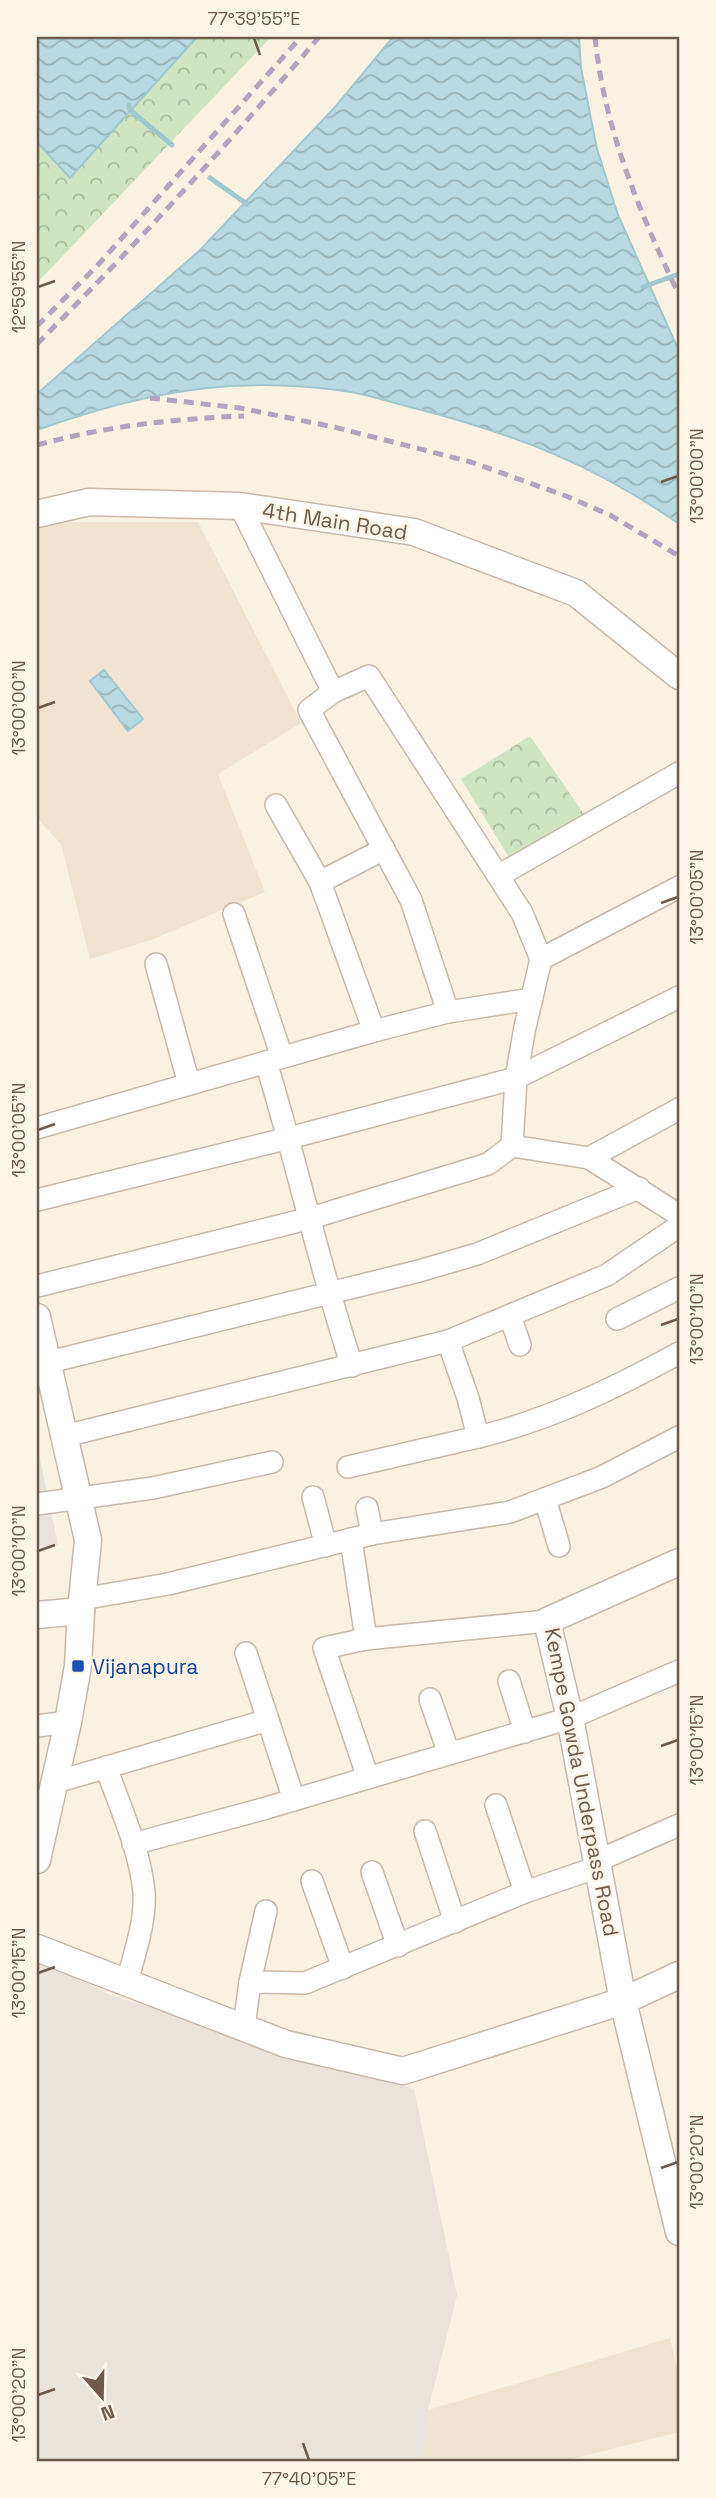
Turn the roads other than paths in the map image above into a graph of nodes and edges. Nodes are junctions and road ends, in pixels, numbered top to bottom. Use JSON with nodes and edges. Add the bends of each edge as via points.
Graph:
{"nodes":[{"id":1,"x":240,"y":506,"type":"junction"},
{"id":2,"x":37,"y":514,"type":"edge"},
{"id":3,"x":679,"y":676,"type":"edge"},
{"id":4,"x":333,"y":692,"type":"junction"},
{"id":5,"x":679,"y":773,"type":"edge"},
{"id":6,"x":276,"y":804,"type":"dead end"},
{"id":7,"x":384,"y":849,"type":"junction"},
{"id":8,"x":498,"y":876,"type":"junction"},
{"id":9,"x":320,"y":882,"type":"junction"},
{"id":10,"x":679,"y":887,"type":"edge"},
{"id":11,"x":234,"y":914,"type":"dead end"},
{"id":12,"x":541,"y":959,"type":"junction"},
{"id":13,"x":156,"y":964,"type":"dead end"},
{"id":14,"x":679,"y":997,"type":"edge"},
{"id":15,"x":532,"y":999,"type":"junction"},
{"id":16,"x":447,"y":1012,"type":"junction"},
{"id":17,"x":374,"y":1031,"type":"junction"},
{"id":18,"x":274,"y":1060,"type":"junction"},
{"id":19,"x":516,"y":1078,"type":"junction"},
{"id":20,"x":189,"y":1084,"type":"junction"},
{"id":21,"x":679,"y":1109,"type":"edge"},
{"id":22,"x":37,"y":1128,"type":"edge"},
{"id":23,"x":289,"y":1138,"type":"junction"},
{"id":24,"x":512,"y":1146,"type":"junction"},
{"id":25,"x":589,"y":1158,"type":"junction"},
{"id":26,"x":639,"y":1188,"type":"junction"},
{"id":27,"x":37,"y":1199,"type":"edge"},
{"id":28,"x":679,"y":1214,"type":"edge"},
{"id":29,"x":311,"y":1218,"type":"junction"},
{"id":30,"x":679,"y":1226,"type":"edge"},
{"id":31,"x":37,"y":1286,"type":"edge"},
{"id":32,"x":679,"y":1288,"type":"edge"},
{"id":33,"x":328,"y":1294,"type":"junction"},
{"id":34,"x":510,"y":1316,"type":"junction"},
{"id":35,"x":37,"y":1317,"type":"edge"},
{"id":36,"x":617,"y":1319,"type":"dead end"},
{"id":37,"x":448,"y":1341,"type":"junction"},
{"id":38,"x":520,"y":1345,"type":"dead end"},
{"id":39,"x":679,"y":1353,"type":"edge"},
{"id":40,"x":49,"y":1362,"type":"junction"},
{"id":41,"x":352,"y":1366,"type":"junction"},
{"id":42,"x":65,"y":1436,"type":"junction"},
{"id":43,"x":478,"y":1437,"type":"junction"},
{"id":44,"x":679,"y":1437,"type":"edge"},
{"id":45,"x":272,"y":1462,"type":"dead end"},
{"id":46,"x":348,"y":1467,"type":"dead end"},
{"id":47,"x":313,"y":1497,"type":"dead end"},
{"id":48,"x":79,"y":1499,"type":"junction"},
{"id":49,"x":545,"y":1499,"type":"junction"},
{"id":50,"x":37,"y":1504,"type":"edge"},
{"id":51,"x":367,"y":1508,"type":"dead end"},
{"id":52,"x":372,"y":1534,"type":"junction"},
{"id":53,"x":351,"y":1539,"type":"junction"},
{"id":54,"x":326,"y":1546,"type":"junction"},
{"id":55,"x":559,"y":1546,"type":"dead end"},
{"id":56,"x":679,"y":1562,"type":"edge"},
{"id":57,"x":81,"y":1605,"type":"junction"},
{"id":58,"x":37,"y":1615,"type":"edge"},
{"id":59,"x":547,"y":1621,"type":"junction"},
{"id":60,"x":366,"y":1639,"type":"junction"},
{"id":61,"x":246,"y":1653,"type":"dead end"},
{"id":62,"x":679,"y":1671,"type":"edge"},
{"id":63,"x":509,"y":1681,"type":"dead end"},
{"id":64,"x":430,"y":1699,"type":"dead end"},
{"id":65,"x":570,"y":1718,"type":"junction"},
{"id":66,"x":268,"y":1720,"type":"junction"},
{"id":67,"x":68,"y":1722,"type":"junction"},
{"id":68,"x":37,"y":1726,"type":"edge"},
{"id":69,"x":525,"y":1732,"type":"junction"},
{"id":70,"x":449,"y":1754,"type":"junction"},
{"id":71,"x":106,"y":1767,"type":"junction"},
{"id":72,"x":368,"y":1777,"type":"junction"},
{"id":73,"x":56,"y":1782,"type":"junction"},
{"id":74,"x":294,"y":1800,"type":"junction"},
{"id":75,"x":496,"y":1804,"type":"dead end"},
{"id":76,"x":43,"y":1812,"type":"edge"},
{"id":77,"x":679,"y":1825,"type":"edge"},
{"id":78,"x":425,"y":1830,"type":"dead end"},
{"id":79,"x":133,"y":1844,"type":"junction"},
{"id":80,"x":37,"y":1860,"type":"edge"},
{"id":81,"x":597,"y":1864,"type":"junction"},
{"id":82,"x":372,"y":1872,"type":"dead end"},
{"id":83,"x":312,"y":1881,"type":"dead end"},
{"id":84,"x":525,"y":1892,"type":"junction"},
{"id":85,"x":266,"y":1911,"type":"dead end"},
{"id":86,"x":455,"y":1922,"type":"junction"},
{"id":87,"x":398,"y":1946,"type":"junction"},
{"id":88,"x":37,"y":1948,"type":"edge"},
{"id":89,"x":343,"y":1968,"type":"junction"},
{"id":90,"x":679,"y":1975,"type":"edge"},
{"id":91,"x":250,"y":1982,"type":"junction"},
{"id":92,"x":127,"y":1983,"type":"junction"},
{"id":93,"x":622,"y":2001,"type":"junction"},
{"id":94,"x":244,"y":2027,"type":"junction"},
{"id":95,"x":679,"y":2232,"type":"edge"}],
"edges":[{"from":1,"to":2,"type":"street","name":"4th Main Road","via":[[89,502]]},
{"from":1,"to":3,"type":"street","name":"4th Main Road","via":[[414,532],[576,593]]},
{"from":1,"to":4,"type":"street"},
{"from":4,"to":7,"type":"street","via":[[309,710]]},
{"from":4,"to":8,"type":"street","via":[[369,676]]},
{"from":5,"to":8,"type":"street"},
{"from":6,"to":9,"type":"street"},
{"from":7,"to":9,"type":"street"},
{"from":7,"to":16,"type":"street","via":[[411,900]]},
{"from":8,"to":12,"type":"street","via":[[522,913]]},
{"from":9,"to":17,"type":"street"},
{"from":10,"to":12,"type":"street"},
{"from":11,"to":18,"type":"street"},
{"from":12,"to":15,"type":"street"},
{"from":13,"to":20,"type":"street"},
{"from":14,"to":19,"type":"street"},
{"from":15,"to":16,"type":"street"},
{"from":15,"to":19,"type":"street"},
{"from":16,"to":17,"type":"street"},
{"from":17,"to":18,"type":"street"},
{"from":18,"to":20,"type":"street"},
{"from":18,"to":23,"type":"street"},
{"from":19,"to":23,"type":"street"},
{"from":19,"to":24,"type":"street"},
{"from":20,"to":22,"type":"street"},
{"from":21,"to":25,"type":"street"},
{"from":23,"to":27,"type":"street"},
{"from":23,"to":29,"type":"street"},
{"from":24,"to":25,"type":"street"},
{"from":24,"to":29,"type":"street","via":[[488,1164]]},
{"from":25,"to":26,"type":"street"},
{"from":26,"to":28,"type":"street"},
{"from":26,"to":33,"type":"street","via":[[477,1254]]},
{"from":29,"to":31,"type":"street"},
{"from":29,"to":33,"type":"street"},
{"from":30,"to":34,"type":"street","via":[[607,1275]]},
{"from":32,"to":36,"type":"street"},
{"from":33,"to":40,"type":"street"},
{"from":33,"to":41,"type":"street"},
{"from":34,"to":37,"type":"street"},
{"from":34,"to":38,"type":"street"},
{"from":35,"to":40,"type":"street"},
{"from":37,"to":41,"type":"street"},
{"from":37,"to":43,"type":"street"},
{"from":39,"to":43,"type":"street","via":[[558,1412]]},
{"from":40,"to":42,"type":"street"},
{"from":41,"to":42,"type":"street"},
{"from":42,"to":48,"type":"street"},
{"from":43,"to":46,"type":"street"},
{"from":44,"to":49,"type":"street"},
{"from":45,"to":48,"type":"street"},
{"from":47,"to":54,"type":"street"},
{"from":48,"to":50,"type":"street"},
{"from":48,"to":57,"type":"street","via":[[88,1540]]},
{"from":49,"to":52,"type":"street","via":[[510,1512]]},
{"from":49,"to":55,"type":"street"},
{"from":51,"to":52,"type":"street"},
{"from":52,"to":53,"type":"street"},
{"from":53,"to":54,"type":"street"},
{"from":53,"to":60,"type":"street"},
{"from":54,"to":57,"type":"street"},
{"from":56,"to":59,"type":"street","name":"Kempe Gowda Underpass Road"},
{"from":57,"to":58,"type":"street"},
{"from":57,"to":67,"type":"street","via":[[78,1666]]},
{"from":59,"to":60,"type":"street"},
{"from":59,"to":65,"type":"street","name":"Kempe Gowda Underpass Road"},
{"from":60,"to":72,"type":"street","via":[[324,1648]]},
{"from":61,"to":66,"type":"street"},
{"from":62,"to":65,"type":"street"},
{"from":63,"to":69,"type":"street"},
{"from":64,"to":70,"type":"street"},
{"from":65,"to":69,"type":"street"},
{"from":65,"to":81,"type":"street","name":"Kempe Gowda Underpass Road"},
{"from":66,"to":71,"type":"street"},
{"from":66,"to":74,"type":"street"},
{"from":67,"to":68,"type":"street"},
{"from":67,"to":73,"type":"street"},
{"from":69,"to":70,"type":"street"},
{"from":70,"to":72,"type":"street"},
{"from":71,"to":73,"type":"street"},
{"from":71,"to":79,"type":"street"},
{"from":72,"to":74,"type":"street"},
{"from":73,"to":76,"type":"street"},
{"from":74,"to":79,"type":"street"},
{"from":75,"to":84,"type":"street"},
{"from":76,"to":80,"type":"street"},
{"from":77,"to":81,"type":"street"},
{"from":78,"to":86,"type":"street"},
{"from":79,"to":92,"type":"street","via":[[144,1893]]},
{"from":81,"to":84,"type":"street"},
{"from":81,"to":93,"type":"street","name":"Kempe Gowda Underpass Road"},
{"from":82,"to":87,"type":"street"},
{"from":83,"to":89,"type":"street"},
{"from":84,"to":86,"type":"street"},
{"from":85,"to":91,"type":"street"},
{"from":86,"to":87,"type":"street"},
{"from":87,"to":89,"type":"street"},
{"from":88,"to":92,"type":"street"},
{"from":89,"to":91,"type":"street","via":[[305,1983]]},
{"from":90,"to":93,"type":"street"},
{"from":91,"to":94,"type":"street"},
{"from":92,"to":94,"type":"street"},
{"from":93,"to":94,"type":"street","via":[[403,2071],[286,2044]]},
{"from":93,"to":95,"type":"street"}]}
